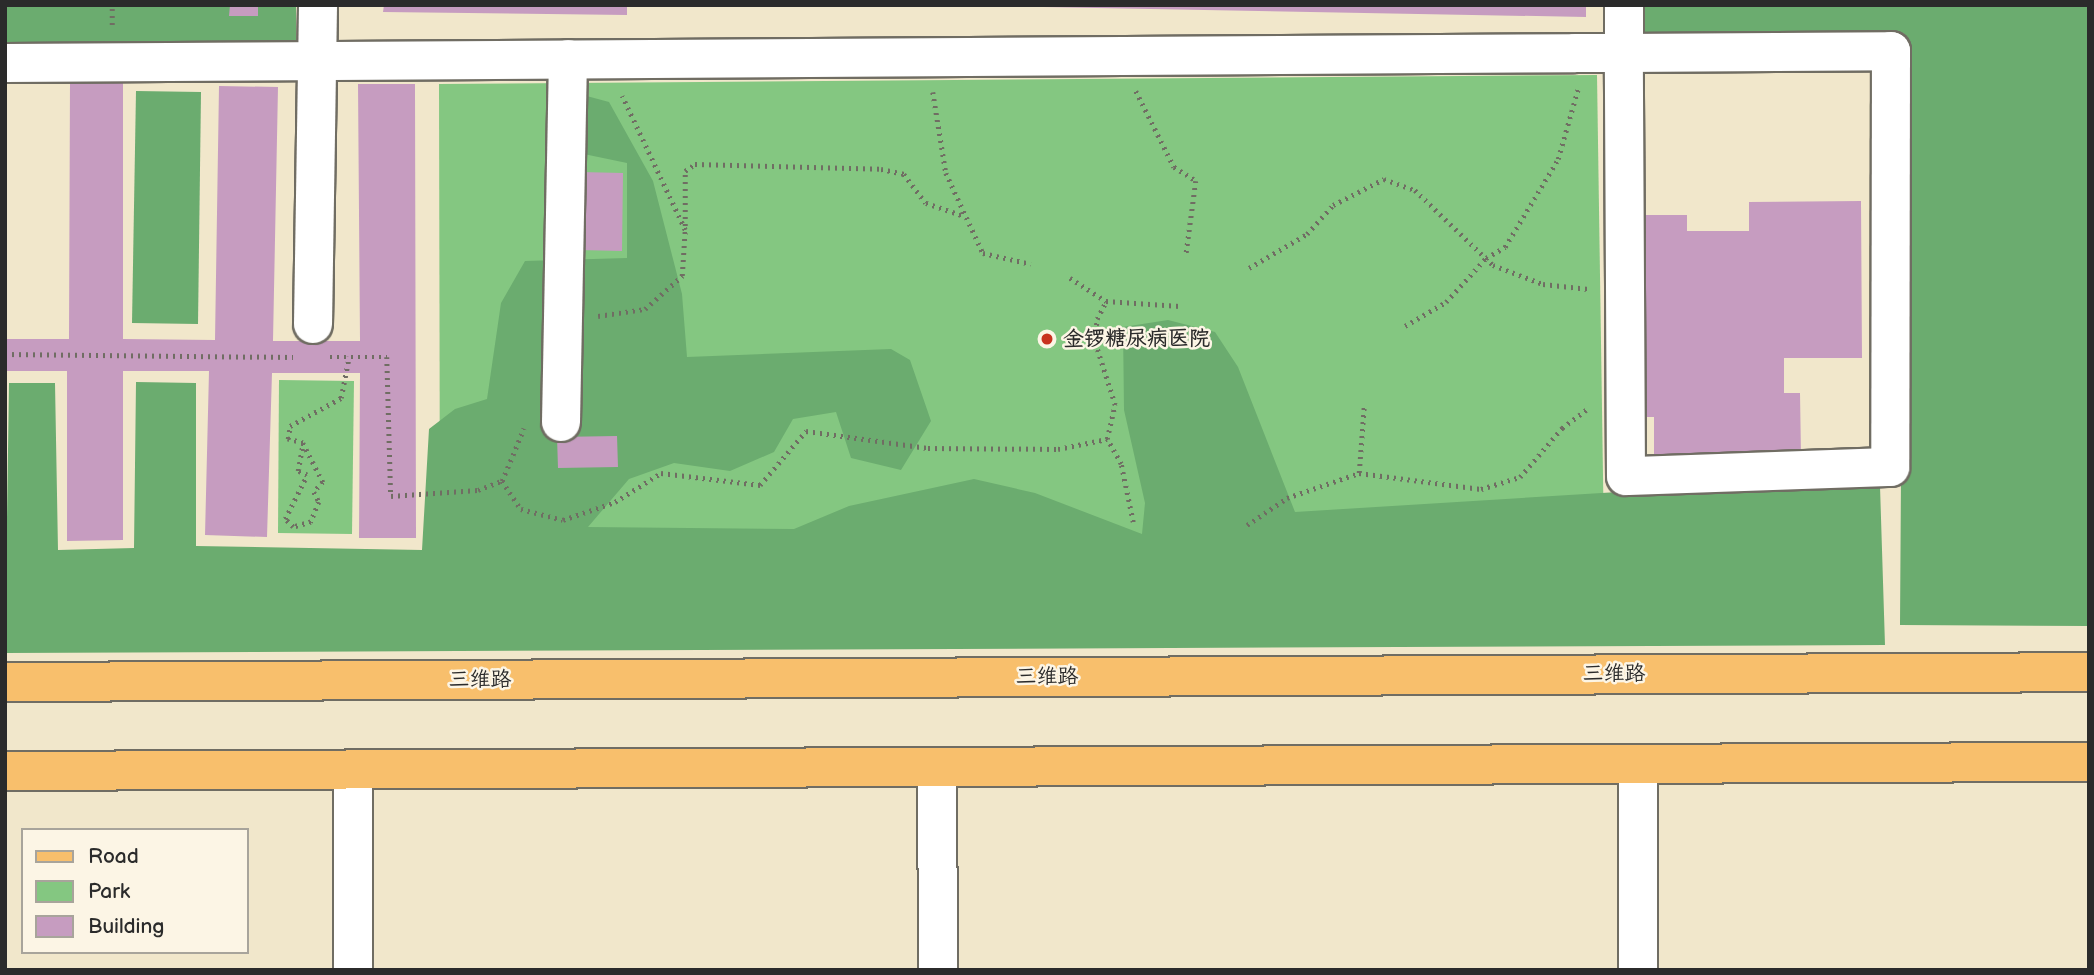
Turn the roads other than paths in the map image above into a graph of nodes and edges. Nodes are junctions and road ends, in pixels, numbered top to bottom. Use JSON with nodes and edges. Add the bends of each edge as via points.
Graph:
{"nodes":[{"id":1,"x":318,"y":5,"type":"edge"},
{"id":2,"x":1624,"y":5,"type":"edge"},
{"id":3,"x":1624,"y":53,"type":"junction"},
{"id":4,"x":568,"y":59,"type":"junction"},
{"id":5,"x":317,"y":61,"type":"junction"},
{"id":6,"x":5,"y":63,"type":"edge"},
{"id":7,"x":314,"y":346,"type":"road end"},
{"id":8,"x":561,"y":408,"type":"road end"},
{"id":9,"x":2089,"y":672,"type":"edge"},
{"id":10,"x":5,"y":682,"type":"edge"},
{"id":11,"x":2089,"y":762,"type":"edge"},
{"id":12,"x":1638,"y":765,"type":"junction"},
{"id":13,"x":937,"y":769,"type":"junction"},
{"id":14,"x":5,"y":771,"type":"edge"},
{"id":15,"x":353,"y":771,"type":"junction"},
{"id":16,"x":353,"y":970,"type":"edge"},
{"id":17,"x":938,"y":970,"type":"edge"},
{"id":18,"x":1637,"y":970,"type":"edge"}],
"edges":[{"from":1,"to":5,"type":"street"},
{"from":2,"to":3,"type":"street"},
{"from":3,"to":3,"type":"street","via":[[1891,51],[1890,467],[1626,477]]},
{"from":3,"to":4,"type":"street"},
{"from":4,"to":5,"type":"street"},
{"from":4,"to":8,"type":"street"},
{"from":5,"to":6,"type":"street"},
{"from":5,"to":7,"type":"street"},
{"from":9,"to":10,"type":"main road","name":"三维路"},
{"from":11,"to":12,"type":"main road"},
{"from":12,"to":13,"type":"main road"},
{"from":12,"to":18,"type":"street"},
{"from":13,"to":15,"type":"main road"},
{"from":13,"to":17,"type":"street"},
{"from":14,"to":15,"type":"main road"},
{"from":15,"to":16,"type":"street"}]}
